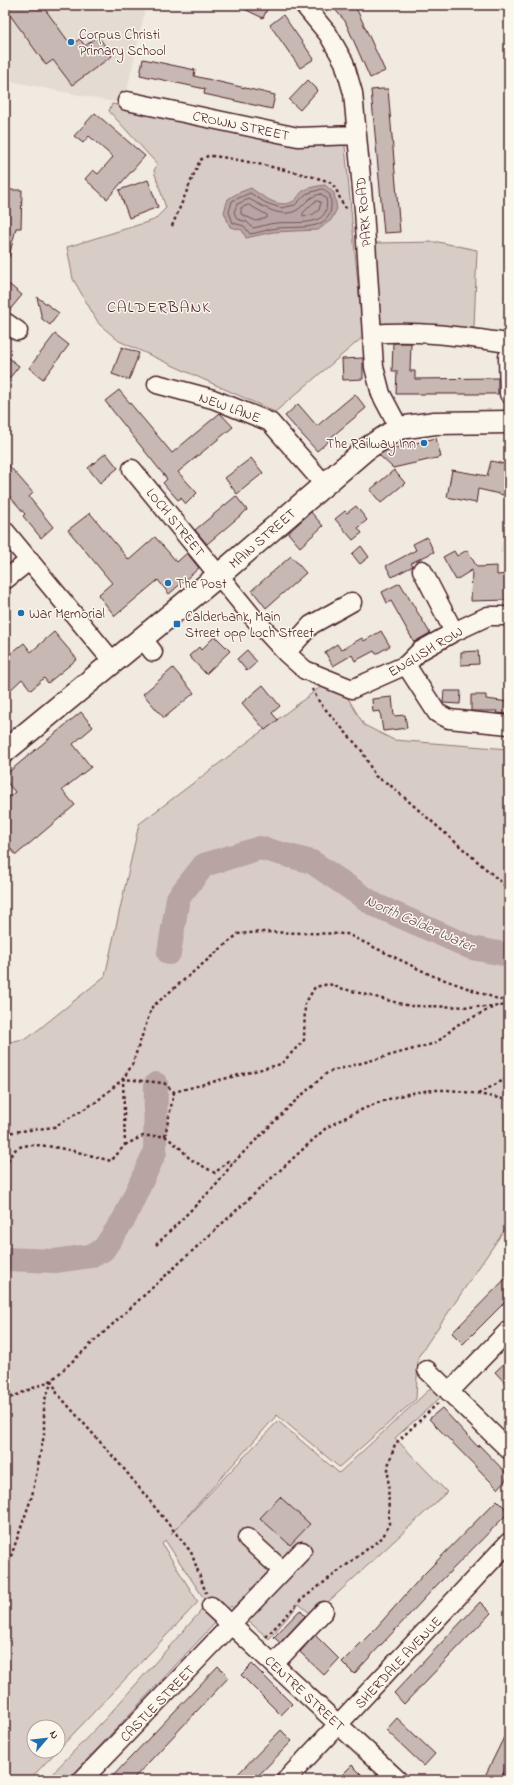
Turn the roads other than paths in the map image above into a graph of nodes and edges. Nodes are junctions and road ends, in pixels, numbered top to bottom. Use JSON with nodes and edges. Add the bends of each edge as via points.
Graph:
{"nodes":[{"id":1,"x":304,"y":5,"type":"edge"},
{"id":2,"x":127,"y":101,"type":"dead end"},
{"id":3,"x":356,"y":136,"type":"junction"},
{"id":4,"x":372,"y":334,"type":"junction"},
{"id":5,"x":157,"y":384,"type":"dead end"},
{"id":6,"x":509,"y":394,"type":"edge"},
{"id":7,"x":509,"y":422,"type":"edge"},
{"id":8,"x":399,"y":428,"type":"junction"},
{"id":9,"x":132,"y":469,"type":"dead end"},
{"id":10,"x":324,"y":484,"type":"junction"},
{"id":11,"x":5,"y":531,"type":"edge"},
{"id":12,"x":30,"y":560,"type":"junction"},
{"id":13,"x":422,"y":570,"type":"dead end"},
{"id":14,"x":219,"y":575,"type":"junction"},
{"id":15,"x":5,"y":580,"type":"edge"},
{"id":16,"x":352,"y":602,"type":"dead end"},
{"id":17,"x":509,"y":616,"type":"edge"},
{"id":18,"x":454,"y":632,"type":"junction"},
{"id":19,"x":286,"y":653,"type":"junction"},
{"id":20,"x":112,"y":662,"type":"junction"},
{"id":21,"x":406,"y":665,"type":"junction"},
{"id":22,"x":509,"y":725,"type":"edge"},
{"id":23,"x":5,"y":751,"type":"edge"},
{"id":24,"x":509,"y":1330,"type":"edge"},
{"id":25,"x":427,"y":1370,"type":"dead end"},
{"id":26,"x":449,"y":1392,"type":"junction"},
{"id":27,"x":509,"y":1450,"type":"edge"},
{"id":28,"x":247,"y":1538,"type":"dead end"},
{"id":29,"x":506,"y":1550,"type":"edge"},
{"id":30,"x":302,"y":1551,"type":"dead end"},
{"id":31,"x":283,"y":1571,"type":"junction"},
{"id":32,"x":211,"y":1606,"type":"road end"},
{"id":33,"x":324,"y":1611,"type":"dead end"},
{"id":34,"x":232,"y":1625,"type":"junction"},
{"id":35,"x":274,"y":1664,"type":"junction"},
{"id":36,"x":340,"y":1724,"type":"junction"},
{"id":37,"x":82,"y":1780,"type":"edge"},
{"id":38,"x":286,"y":1780,"type":"edge"},
{"id":39,"x":398,"y":1780,"type":"edge"}],
"edges":[{"from":1,"to":3,"type":"street","name":"PARK ROAD","via":[[328,34],[344,62],[353,93]]},
{"from":2,"to":3,"type":"street","name":"CROWN STREET","via":[[298,138]]},
{"from":3,"to":4,"type":"street","name":"PARK ROAD","via":[[364,210]]},
{"from":4,"to":6,"type":"street","via":[[392,332],[449,335],[505,350]]},
{"from":4,"to":8,"type":"street","name":"PARK ROAD","via":[[374,367],[381,394]]},
{"from":5,"to":10,"type":"street","name":"NEW LANE","via":[[212,399],[270,422]]},
{"from":7,"to":8,"type":"main road","name":"MAIN STREET","via":[[435,423]]},
{"from":8,"to":10,"type":"main road","name":"MAIN STREET","via":[[366,449]]},
{"from":9,"to":14,"type":"street","name":"LOCH STREET"},
{"from":10,"to":14,"type":"main road","name":"MAIN STREET"},
{"from":11,"to":12,"type":"street"},
{"from":12,"to":15,"type":"street"},
{"from":12,"to":20,"type":"street"},
{"from":13,"to":18,"type":"street"},
{"from":14,"to":19,"type":"street","name":"ENGLISH ROW"},
{"from":14,"to":20,"type":"main road","name":"MAIN STREET","via":[[148,645]]},
{"from":16,"to":19,"type":"street","via":[[311,625]]},
{"from":17,"to":18,"type":"street","name":"ENGLISH ROW","via":[[488,616]]},
{"from":18,"to":21,"type":"street","name":"ENGLISH ROW","via":[[420,652]]},
{"from":19,"to":21,"type":"street","name":"ENGLISH ROW","via":[[305,670],[352,689]]},
{"from":20,"to":23,"type":"main road","name":"MAIN STREET"},
{"from":21,"to":22,"type":"street","via":[[437,713],[449,719]]},
{"from":24,"to":26,"type":"street"},
{"from":25,"to":26,"type":"street"},
{"from":26,"to":27,"type":"street"},
{"from":28,"to":31,"type":"street"},
{"from":29,"to":36,"type":"street","name":"SHERDALE AVENUE"},
{"from":30,"to":31,"type":"street","name":"CASTLE STREET"},
{"from":31,"to":34,"type":"street","name":"CASTLE STREET"},
{"from":32,"to":34,"type":"street","name":"CENTRE STREET"},
{"from":33,"to":35,"type":"street"},
{"from":34,"to":35,"type":"street","name":"CENTRE STREET"},
{"from":34,"to":37,"type":"street","name":"CASTLE STREET"},
{"from":35,"to":36,"type":"street","name":"CENTRE STREET"},
{"from":36,"to":38,"type":"street","name":"SHERDALE AVENUE"},
{"from":36,"to":39,"type":"street","name":"CENTRE STREET"}]}
